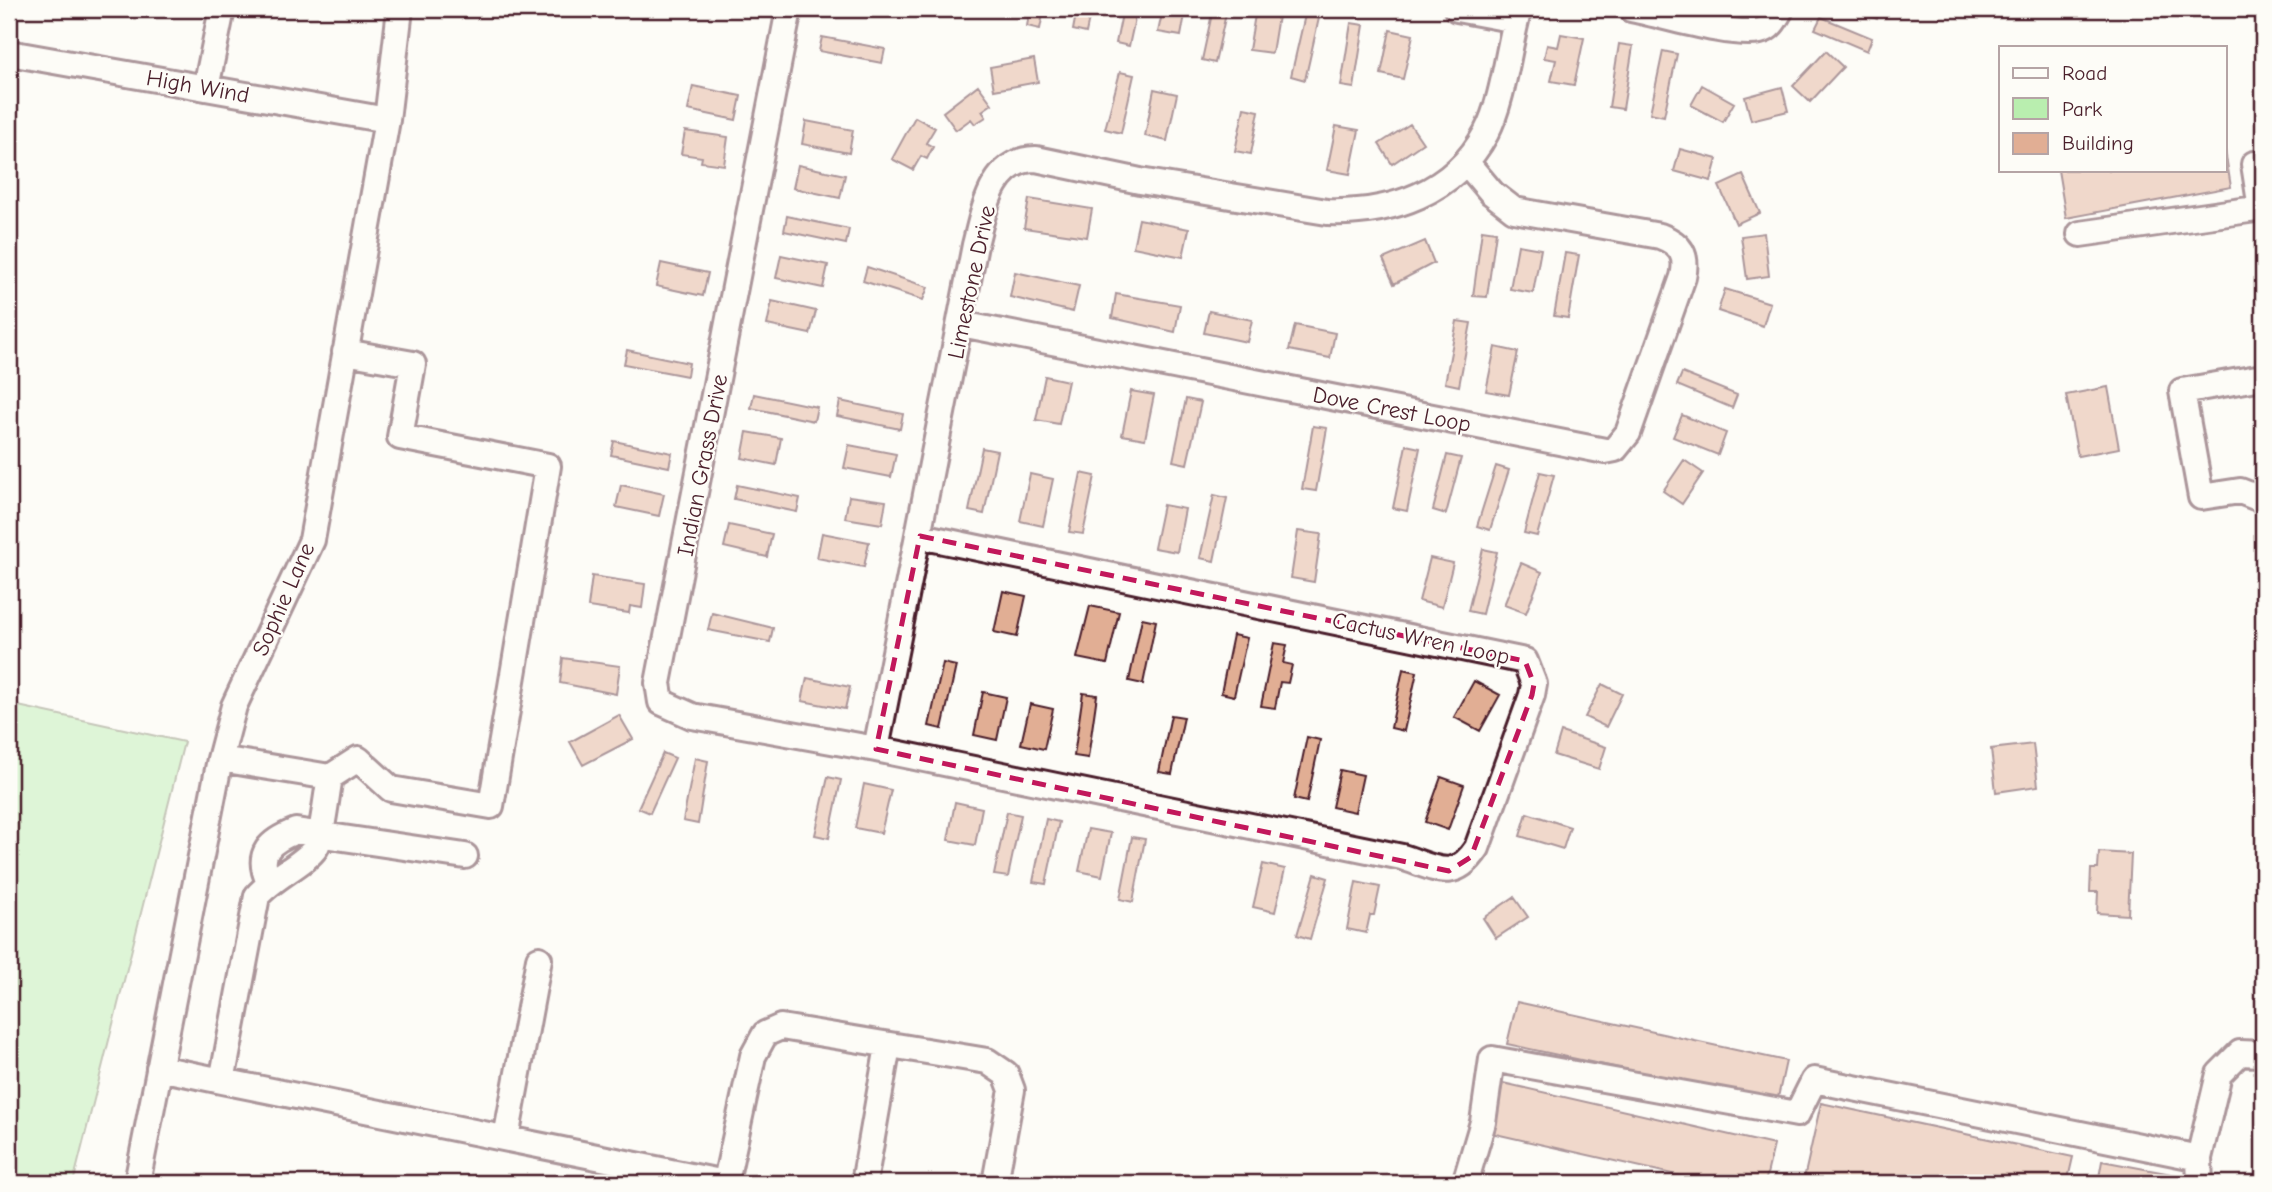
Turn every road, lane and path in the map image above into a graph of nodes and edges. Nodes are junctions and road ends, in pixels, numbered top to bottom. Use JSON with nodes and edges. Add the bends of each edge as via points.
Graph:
{"nodes":[{"id":1,"x":222,"y":9,"type":"edge"},
{"id":2,"x":400,"y":9,"type":"edge"},
{"id":3,"x":789,"y":9,"type":"edge"},
{"id":4,"x":1457,"y":9,"type":"edge"},
{"id":5,"x":1631,"y":9,"type":"edge"},
{"id":6,"x":1781,"y":9,"type":"edge"},
{"id":7,"x":1517,"y":14,"type":"edge"},
{"id":8,"x":9,"y":53,"type":"edge"},
{"id":9,"x":206,"y":88,"type":"junction"},
{"id":10,"x":387,"y":120,"type":"junction"},
{"id":11,"x":1466,"y":162,"type":"junction"},
{"id":12,"x":2254,"y":164,"type":"dead end"},
{"id":13,"x":2262,"y":209,"type":"edge"},
{"id":14,"x":2080,"y":234,"type":"dead end"},
{"id":15,"x":961,"y":324,"type":"junction"},
{"id":16,"x":345,"y":352,"type":"junction"},
{"id":17,"x":2263,"y":377,"type":"edge"},
{"id":18,"x":2263,"y":500,"type":"edge"},
{"id":19,"x":920,"y":536,"type":"junction"},
{"id":20,"x":876,"y":749,"type":"junction"},
{"id":21,"x":220,"y":759,"type":"junction"},
{"id":22,"x":330,"y":777,"type":"junction"},
{"id":23,"x":319,"y":833,"type":"junction"},
{"id":24,"x":465,"y":856,"type":"dead end"},
{"id":25,"x":539,"y":959,"type":"dead end"},
{"id":26,"x":888,"y":1046,"type":"junction"},
{"id":27,"x":2263,"y":1054,"type":"edge"},
{"id":28,"x":159,"y":1068,"type":"junction"},
{"id":29,"x":222,"y":1082,"type":"junction"},
{"id":30,"x":506,"y":1138,"type":"junction"},
{"id":31,"x":2199,"y":1158,"type":"junction"},
{"id":32,"x":726,"y":1182,"type":"edge"},
{"id":33,"x":137,"y":1183,"type":"edge"},
{"id":34,"x":864,"y":1183,"type":"edge"},
{"id":35,"x":995,"y":1183,"type":"edge"},
{"id":36,"x":1465,"y":1183,"type":"edge"},
{"id":37,"x":2200,"y":1183,"type":"edge"}],
"edges":[{"from":1,"to":9,"type":"street"},
{"from":2,"to":10,"type":"street","name":"Sophie Lane"},
{"from":3,"to":20,"type":"street","name":"Indian Grass Drive","via":[[657,691],[661,702],[692,716]]},
{"from":4,"to":7,"type":"street"},
{"from":5,"to":6,"type":"street","via":[[1735,31],[1761,32],[1773,25]]},
{"from":7,"to":11,"type":"street","name":"Limestone Drive","via":[[1490,122]]},
{"from":8,"to":9,"type":"street","name":"High Wind"},
{"from":9,"to":10,"type":"street","name":"High Wind"},
{"from":10,"to":16,"type":"street","name":"Sophie Lane"},
{"from":11,"to":15,"type":"street","name":"Limestone Drive","via":[[1413,200],[1351,213],[1246,200],[1021,159],[1000,175],[985,206]]},
{"from":11,"to":15,"type":"street","name":"Dove Crest Loop","via":[[1492,193],[1514,210],[1660,236],[1670,239],[1685,256],[1683,277],[1628,433],[1615,449],[1605,451]]},
{"from":12,"to":13,"type":"street"},
{"from":13,"to":14,"type":"street"},
{"from":15,"to":19,"type":"street","name":"Limestone Drive"},
{"from":16,"to":21,"type":"street","name":"Sophie Lane","via":[[312,540],[234,706]]},
{"from":16,"to":22,"type":"street","via":[[413,364],[400,437],[548,466],[491,806],[390,789],[358,759]]},
{"from":17,"to":18,"type":"street","via":[[2182,391],[2201,497],[2240,491]]},
{"from":19,"to":20,"type":"street","name":"Limestone Drive"},
{"from":19,"to":20,"type":"street","name":"Cactus Wren Loop","via":[[1519,657],[1531,670],[1534,684],[1477,848],[1461,867],[1449,871],[1402,857]]},
{"from":21,"to":22,"type":"street"},
{"from":21,"to":28,"type":"street","name":"Sophie Lane"},
{"from":22,"to":23,"type":"street"},
{"from":23,"to":24,"type":"street"},
{"from":23,"to":29,"type":"street","via":[[318,845],[310,855],[269,882],[257,896]]},
{"from":25,"to":30,"type":"street"},
{"from":26,"to":32,"type":"street","via":[[781,1027],[765,1034],[753,1056]]},
{"from":26,"to":34,"type":"street"},
{"from":26,"to":35,"type":"street","via":[[987,1061],[1006,1074],[1012,1090]]},
{"from":27,"to":31,"type":"street","via":[[2240,1053],[2219,1074]]},
{"from":28,"to":29,"type":"street"},
{"from":28,"to":33,"type":"street","name":"Sophie Lane"},
{"from":29,"to":30,"type":"street"},
{"from":30,"to":32,"type":"street"},
{"from":31,"to":36,"type":"street","via":[[1814,1080],[1797,1114],[1492,1059],[1483,1122]]},
{"from":31,"to":37,"type":"street"}]}
